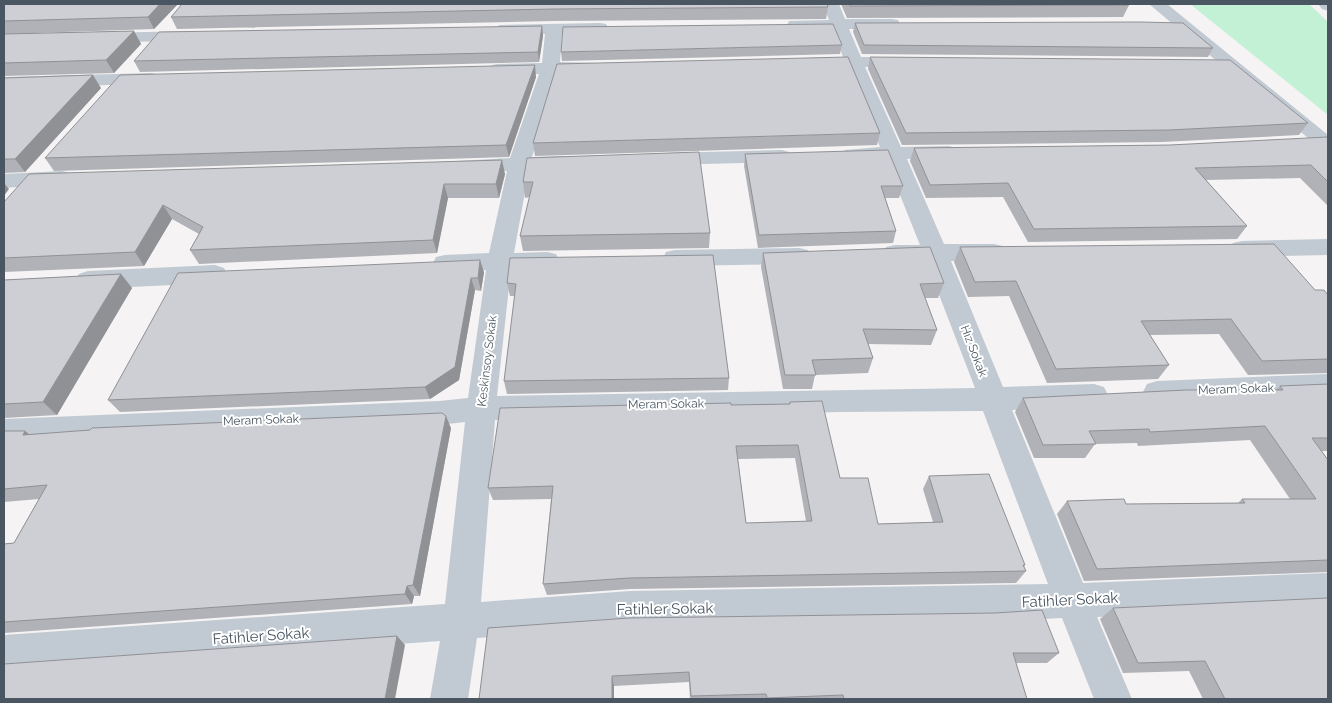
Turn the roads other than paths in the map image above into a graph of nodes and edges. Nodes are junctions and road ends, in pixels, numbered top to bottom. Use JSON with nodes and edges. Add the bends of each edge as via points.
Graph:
{"nodes":[{"id":1,"x":1157,"y":4,"type":"edge"},
{"id":2,"x":835,"y":14,"type":"edge"},
{"id":3,"x":177,"y":17,"type":"edge"},
{"id":4,"x":907,"y":24,"type":"edge"},
{"id":5,"x":1152,"y":24,"type":"edge"},
{"id":6,"x":1181,"y":24,"type":"junction"},
{"id":7,"x":782,"y":25,"type":"edge"},
{"id":8,"x":620,"y":27,"type":"edge"},
{"id":9,"x":554,"y":28,"type":"junction"},
{"id":10,"x":485,"y":30,"type":"edge"},
{"id":11,"x":208,"y":36,"type":"edge"},
{"id":12,"x":160,"y":37,"type":"junction"},
{"id":13,"x":83,"y":38,"type":"edge"},
{"id":14,"x":853,"y":61,"type":"junction"},
{"id":15,"x":794,"y":62,"type":"edge"},
{"id":16,"x":921,"y":62,"type":"edge"},
{"id":17,"x":1201,"y":64,"type":"edge"},
{"id":18,"x":1230,"y":65,"type":"junction"},
{"id":19,"x":606,"y":66,"type":"edge"},
{"id":20,"x":550,"y":68,"type":"junction"},
{"id":21,"x":482,"y":70,"type":"edge"},
{"id":22,"x":170,"y":78,"type":"edge"},
{"id":23,"x":122,"y":80,"type":"junction"},
{"id":24,"x":4,"y":83,"type":"edge"},
{"id":25,"x":103,"y":101,"type":"edge"},
{"id":26,"x":1296,"y":144,"type":"edge"},
{"id":27,"x":1327,"y":144,"type":"edge"},
{"id":28,"x":972,"y":152,"type":"edge"},
{"id":29,"x":892,"y":153,"type":"junction"},
{"id":30,"x":835,"y":154,"type":"edge"},
{"id":31,"x":806,"y":155,"type":"edge"},
{"id":32,"x":52,"y":158,"type":"edge"},
{"id":33,"x":642,"y":160,"type":"edge"},
{"id":34,"x":585,"y":162,"type":"edge"},
{"id":35,"x":519,"y":164,"type":"junction"},
{"id":36,"x":441,"y":167,"type":"edge"},
{"id":37,"x":82,"y":178,"type":"edge"},
{"id":38,"x":33,"y":179,"type":"junction"},
{"id":39,"x":4,"y":181,"type":"edge"},
{"id":40,"x":16,"y":199,"type":"edge"},
{"id":41,"x":1328,"y":247,"type":"edge"},
{"id":42,"x":1222,"y":250,"type":"edge"},
{"id":43,"x":936,"y":252,"type":"junction"},
{"id":44,"x":1015,"y":252,"type":"edge"},
{"id":45,"x":870,"y":254,"type":"edge"},
{"id":46,"x":822,"y":256,"type":"edge"},
{"id":47,"x":657,"y":258,"type":"edge"},
{"id":48,"x":500,"y":260,"type":"junction"},
{"id":49,"x":569,"y":260,"type":"edge"},
{"id":50,"x":422,"y":264,"type":"edge"},
{"id":51,"x":238,"y":273,"type":"edge"},
{"id":52,"x":62,"y":281,"type":"edge"},
{"id":53,"x":1328,"y":385,"type":"edge"},
{"id":54,"x":993,"y":399,"type":"junction"},
{"id":55,"x":481,"y":408,"type":"junction"},
{"id":56,"x":4,"y":431,"type":"edge"},
{"id":57,"x":1328,"y":590,"type":"edge"},
{"id":58,"x":1071,"y":599,"type":"junction"},
{"id":59,"x":461,"y":622,"type":"junction"},
{"id":60,"x":4,"y":654,"type":"edge"},
{"id":61,"x":449,"y":699,"type":"edge"},
{"id":62,"x":1113,"y":699,"type":"edge"}],
"edges":[{"from":1,"to":6,"type":"street"},
{"from":2,"to":4,"type":"street"},
{"from":2,"to":7,"type":"street"},
{"from":2,"to":14,"type":"street","name":"Hız Sokak"},
{"from":3,"to":12,"type":"street"},
{"from":5,"to":6,"type":"street"},
{"from":6,"to":18,"type":"street"},
{"from":8,"to":9,"type":"street"},
{"from":9,"to":10,"type":"street"},
{"from":9,"to":20,"type":"street","name":"Keskinsoy Sokak"},
{"from":11,"to":12,"type":"street"},
{"from":12,"to":13,"type":"street"},
{"from":12,"to":23,"type":"street"},
{"from":14,"to":15,"type":"street"},
{"from":14,"to":16,"type":"street"},
{"from":14,"to":29,"type":"street","name":"Hız Sokak"},
{"from":17,"to":18,"type":"street"},
{"from":18,"to":27,"type":"street"},
{"from":19,"to":20,"type":"street"},
{"from":20,"to":21,"type":"street"},
{"from":20,"to":35,"type":"street","name":"Keskinsoy Sokak"},
{"from":22,"to":23,"type":"street"},
{"from":23,"to":24,"type":"street"},
{"from":23,"to":25,"type":"street"},
{"from":26,"to":27,"type":"street"},
{"from":28,"to":29,"type":"street"},
{"from":29,"to":30,"type":"street"},
{"from":29,"to":43,"type":"street","name":"Hız Sokak"},
{"from":31,"to":33,"type":"street"},
{"from":32,"to":38,"type":"street"},
{"from":34,"to":35,"type":"street"},
{"from":35,"to":36,"type":"street"},
{"from":35,"to":48,"type":"street","name":"Keskinsoy Sokak"},
{"from":37,"to":38,"type":"street"},
{"from":38,"to":39,"type":"street"},
{"from":38,"to":40,"type":"street"},
{"from":41,"to":42,"type":"street"},
{"from":43,"to":44,"type":"street"},
{"from":43,"to":45,"type":"street"},
{"from":43,"to":54,"type":"street","name":"Hız Sokak"},
{"from":46,"to":47,"type":"street"},
{"from":48,"to":49,"type":"street"},
{"from":48,"to":50,"type":"street"},
{"from":48,"to":55,"type":"street","name":"Keskinsoy Sokak"},
{"from":51,"to":52,"type":"street"},
{"from":53,"to":54,"type":"street","name":"Meram Sokak"},
{"from":54,"to":55,"type":"street","name":"Meram Sokak"},
{"from":54,"to":58,"type":"street","name":"Hız Sokak"},
{"from":55,"to":56,"type":"street","name":"Meram Sokak","via":[[439,413]]},
{"from":55,"to":59,"type":"street","name":"Keskinsoy Sokak"},
{"from":57,"to":58,"type":"street","name":"Fatihler Sokak"},
{"from":58,"to":59,"type":"street","name":"Fatihler Sokak","via":[[985,604],[630,609]]},
{"from":58,"to":62,"type":"street","name":"Hız Sokak"},
{"from":59,"to":60,"type":"street","name":"Fatihler Sokak"},
{"from":59,"to":61,"type":"street","name":"Keskinsoy Sokak"}]}
